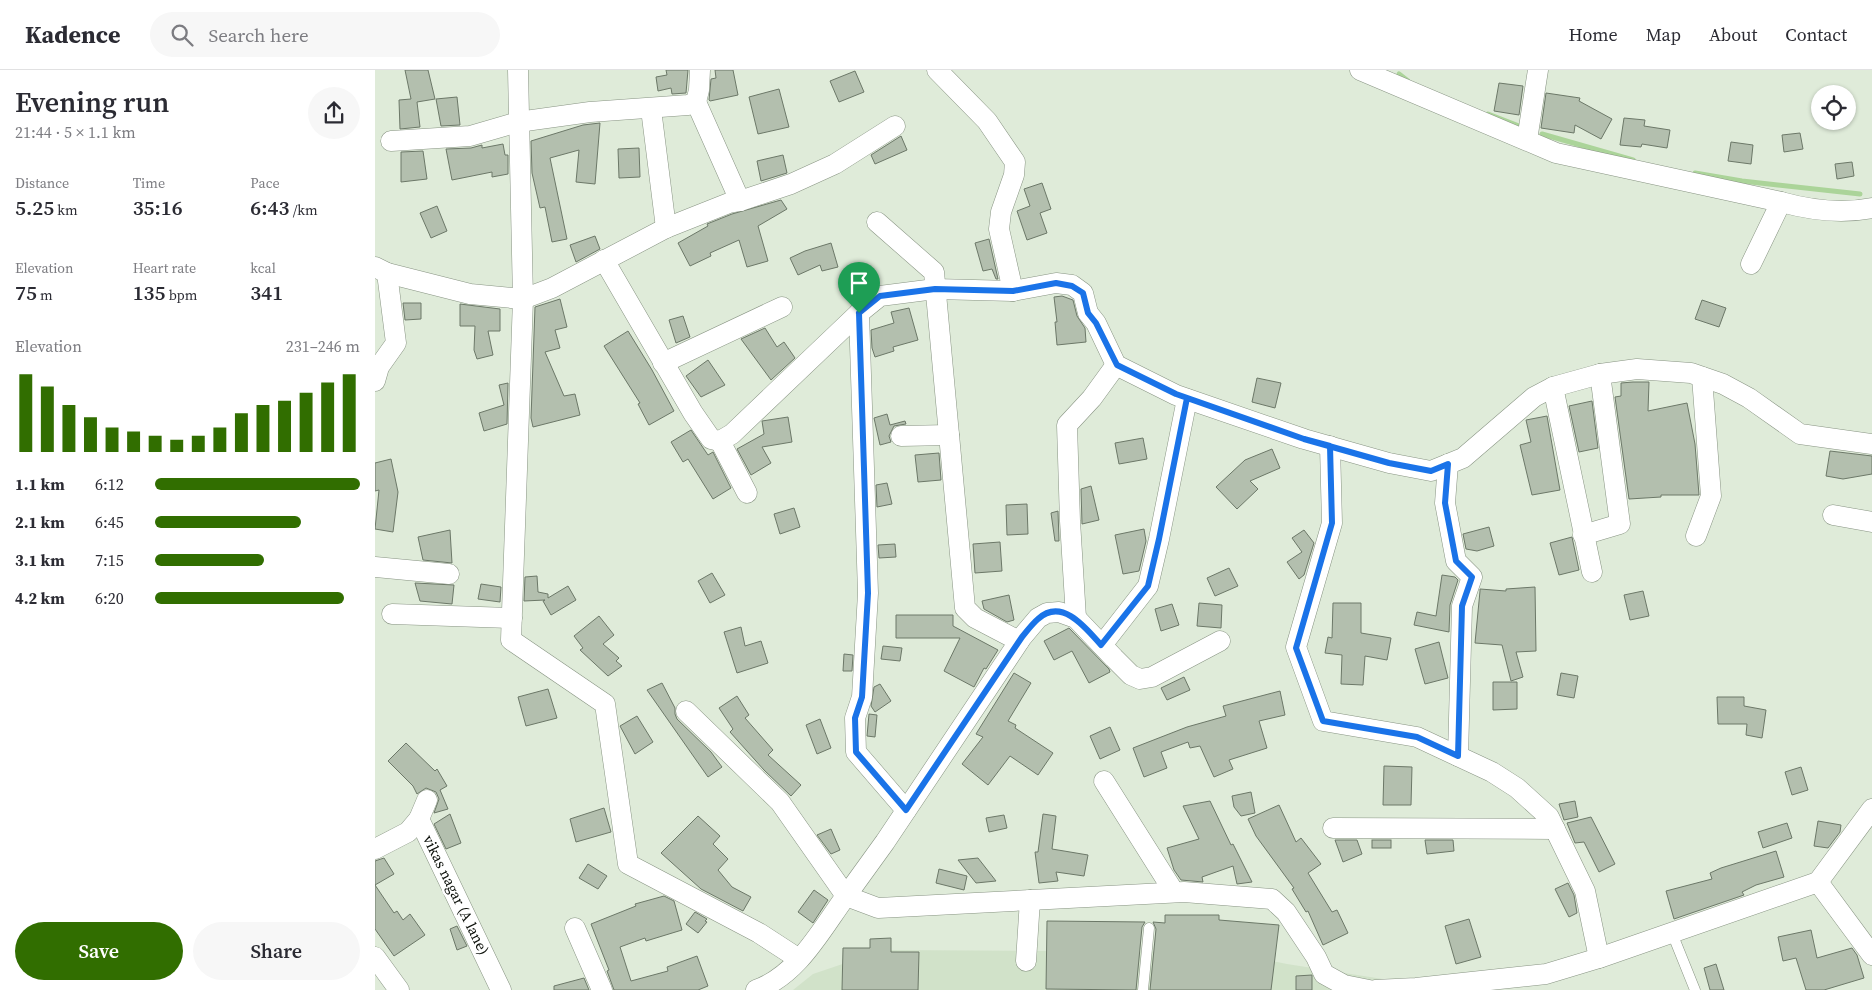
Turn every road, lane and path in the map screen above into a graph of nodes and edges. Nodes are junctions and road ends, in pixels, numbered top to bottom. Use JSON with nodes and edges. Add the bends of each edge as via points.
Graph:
{"nodes":[{"id":1,"x":519,"y":70,"type":"edge"},
{"id":2,"x":699,"y":70,"type":"edge"},
{"id":3,"x":937,"y":70,"type":"edge"},
{"id":4,"x":1361,"y":70,"type":"edge"},
{"id":5,"x":1538,"y":70,"type":"edge"},
{"id":6,"x":1388,"y":75,"type":"edge"},
{"id":7,"x":696,"y":102,"type":"junction"},
{"id":8,"x":651,"y":109,"type":"junction"},
{"id":9,"x":518,"y":122,"type":"junction"},
{"id":10,"x":895,"y":126,"type":"dead end"},
{"id":11,"x":1527,"y":140,"type":"junction"},
{"id":12,"x":391,"y":141,"type":"dead end"},
{"id":13,"x":740,"y":201,"type":"junction"},
{"id":14,"x":1781,"y":202,"type":"junction"},
{"id":15,"x":1872,"y":208,"type":"edge"},
{"id":16,"x":877,"y":222,"type":"dead end"},
{"id":17,"x":666,"y":228,"type":"junction"},
{"id":18,"x":604,"y":260,"type":"junction"},
{"id":19,"x":1751,"y":264,"type":"dead end"},
{"id":20,"x":381,"y":270,"type":"edge"},
{"id":21,"x":935,"y":289,"type":"junction"},
{"id":22,"x":1013,"y":291,"type":"junction"},
{"id":23,"x":523,"y":299,"type":"junction"},
{"id":24,"x":782,"y":307,"type":"dead end"},
{"id":25,"x":859,"y":313,"type":"junction"},
{"id":26,"x":663,"y":362,"type":"junction"},
{"id":27,"x":1117,"y":365,"type":"junction"},
{"id":28,"x":1600,"y":374,"type":"junction"},
{"id":29,"x":1702,"y":377,"type":"junction"},
{"id":30,"x":375,"y":381,"type":"edge"},
{"id":31,"x":1553,"y":387,"type":"junction"},
{"id":32,"x":1187,"y":398,"type":"junction"},
{"id":33,"x":949,"y":435,"type":"junction"},
{"id":34,"x":901,"y":436,"type":"dead end"},
{"id":35,"x":720,"y":441,"type":"junction"},
{"id":36,"x":1872,"y":444,"type":"edge"},
{"id":37,"x":1330,"y":446,"type":"junction"},
{"id":38,"x":1448,"y":464,"type":"junction"},
{"id":39,"x":747,"y":493,"type":"dead end"},
{"id":40,"x":1833,"y":516,"type":"dead end"},
{"id":41,"x":1872,"y":522,"type":"edge"},
{"id":42,"x":1583,"y":536,"type":"junction"},
{"id":43,"x":1696,"y":536,"type":"dead end"},
{"id":44,"x":375,"y":567,"type":"edge"},
{"id":45,"x":1592,"y":572,"type":"dead end"},
{"id":46,"x":449,"y":574,"type":"dead end"},
{"id":47,"x":392,"y":614,"type":"dead end"},
{"id":48,"x":512,"y":618,"type":"junction"},
{"id":49,"x":1076,"y":618,"type":"junction"},
{"id":50,"x":1019,"y":641,"type":"junction"},
{"id":51,"x":1220,"y":641,"type":"dead end"},
{"id":52,"x":1101,"y":645,"type":"junction"},
{"id":53,"x":686,"y":711,"type":"dead end"},
{"id":54,"x":1458,"y":756,"type":"junction"},
{"id":55,"x":1104,"y":781,"type":"dead end"},
{"id":56,"x":427,"y":800,"type":"dead end"},
{"id":57,"x":1872,"y":809,"type":"edge"},
{"id":58,"x":906,"y":810,"type":"junction"},
{"id":59,"x":419,"y":819,"type":"junction"},
{"id":60,"x":1333,"y":828,"type":"dead end"},
{"id":61,"x":1555,"y":830,"type":"junction"},
{"id":62,"x":375,"y":849,"type":"edge"},
{"id":63,"x":1818,"y":882,"type":"junction"},
{"id":64,"x":1174,"y":892,"type":"junction"},
{"id":65,"x":846,"y":896,"type":"junction"},
{"id":66,"x":1030,"y":900,"type":"junction"},
{"id":67,"x":575,"y":928,"type":"dead end"},
{"id":68,"x":1149,"y":928,"type":"dead end"},
{"id":69,"x":1672,"y":933,"type":"junction"},
{"id":70,"x":1872,"y":955,"type":"edge"},
{"id":71,"x":375,"y":958,"type":"edge"},
{"id":72,"x":1599,"y":958,"type":"junction"},
{"id":73,"x":799,"y":959,"type":"junction"},
{"id":74,"x":1026,"y":961,"type":"dead end"},
{"id":75,"x":1549,"y":982,"type":"edge"},
{"id":76,"x":399,"y":990,"type":"edge"},
{"id":77,"x":501,"y":990,"type":"edge"},
{"id":78,"x":602,"y":990,"type":"edge"},
{"id":79,"x":756,"y":990,"type":"edge"},
{"id":80,"x":1143,"y":990,"type":"edge"},
{"id":81,"x":1369,"y":990,"type":"edge"},
{"id":82,"x":1375,"y":990,"type":"edge"},
{"id":83,"x":1695,"y":990,"type":"edge"}],
"edges":[{"from":1,"to":9,"type":"street"},
{"from":2,"to":7,"type":"street"},
{"from":3,"to":22,"type":"street","via":[[987,121],[1015,162],[999,229]]},
{"from":4,"to":6,"type":"street"},
{"from":5,"to":11,"type":"street"},
{"from":6,"to":11,"type":"street"},
{"from":7,"to":8,"type":"street"},
{"from":7,"to":13,"type":"street"},
{"from":8,"to":9,"type":"street","via":[[590,112]]},
{"from":8,"to":17,"type":"street"},
{"from":9,"to":12,"type":"street","via":[[470,136]]},
{"from":9,"to":23,"type":"street"},
{"from":10,"to":13,"type":"street","via":[[835,164],[791,184]]},
{"from":11,"to":14,"type":"street","via":[[1556,153]]},
{"from":13,"to":17,"type":"street"},
{"from":14,"to":15,"type":"street","via":[[1805,209]]},
{"from":14,"to":19,"type":"street"},
{"from":16,"to":21,"type":"street","via":[[934,272]]},
{"from":17,"to":18,"type":"street"},
{"from":18,"to":23,"type":"street","via":[[552,288]]},
{"from":18,"to":26,"type":"street"},
{"from":20,"to":23,"type":"street","via":[[470,294]]},
{"from":20,"to":30,"type":"street","via":[[396,343],[379,367]]},
{"from":21,"to":22,"type":"street"},
{"from":21,"to":25,"type":"street","via":[[880,296]]},
{"from":21,"to":33,"type":"street"},
{"from":22,"to":27,"type":"street","via":[[1056,283],[1083,293],[1088,313]]},
{"from":23,"to":48,"type":"street"},
{"from":24,"to":26,"type":"street"},
{"from":25,"to":35,"type":"street","via":[[732,434]]},
{"from":25,"to":58,"type":"street","via":[[868,593],[862,697],[855,718],[856,752]]},
{"from":26,"to":35,"type":"street","via":[[711,440]]},
{"from":27,"to":32,"type":"street"},
{"from":27,"to":49,"type":"street","via":[[1067,425]]},
{"from":28,"to":29,"type":"street","via":[[1637,370],[1691,373]]},
{"from":28,"to":31,"type":"street"},
{"from":28,"to":42,"type":"street","via":[[1620,524]]},
{"from":29,"to":36,"type":"street","via":[[1749,398],[1800,434]]},
{"from":29,"to":43,"type":"street","via":[[1711,496]]},
{"from":31,"to":38,"type":"street","via":[[1534,397],[1463,458]]},
{"from":31,"to":42,"type":"street"},
{"from":32,"to":37,"type":"street"},
{"from":32,"to":52,"type":"street","via":[[1148,586]]},
{"from":33,"to":34,"type":"street"},
{"from":33,"to":50,"type":"street","via":[[965,608],[975,618]]},
{"from":35,"to":39,"type":"street"},
{"from":37,"to":38,"type":"street","via":[[1431,471]]},
{"from":37,"to":54,"type":"street","via":[[1332,523],[1296,648],[1323,721],[1417,737]]},
{"from":38,"to":54,"type":"street","via":[[1445,503],[1456,561],[1472,577],[1462,606]]},
{"from":40,"to":41,"type":"street"},
{"from":42,"to":45,"type":"street"},
{"from":44,"to":46,"type":"street"},
{"from":47,"to":48,"type":"street"},
{"from":48,"to":73,"type":"street","via":[[511,640],[605,704],[628,864],[759,932]]},
{"from":49,"to":50,"type":"street","via":[[1059,612],[1047,613],[1038,618]]},
{"from":49,"to":52,"type":"street"},
{"from":50,"to":58,"type":"street"},
{"from":51,"to":52,"type":"street","via":[[1152,677],[1140,680]]},
{"from":53,"to":65,"type":"street","via":[[780,802]]},
{"from":54,"to":61,"type":"street","via":[[1517,788],[1549,818]]},
{"from":55,"to":64,"type":"street"},
{"from":56,"to":59,"type":"street","name":"vikas nagar (A lane)"},
{"from":57,"to":63,"type":"street"},
{"from":58,"to":65,"type":"street"},
{"from":59,"to":62,"type":"street","via":[[408,832]]},
{"from":59,"to":77,"type":"street","name":"vikas nagar (A lane)"},
{"from":60,"to":61,"type":"street"},
{"from":61,"to":72,"type":"street","via":[[1585,891]]},
{"from":63,"to":69,"type":"street"},
{"from":63,"to":70,"type":"street"},
{"from":64,"to":66,"type":"street"},
{"from":64,"to":81,"type":"street","via":[[1278,895],[1285,912],[1324,974],[1344,985]]},
{"from":65,"to":66,"type":"street","via":[[877,908]]},
{"from":65,"to":73,"type":"street"},
{"from":66,"to":74,"type":"street"},
{"from":67,"to":78,"type":"street"},
{"from":68,"to":80,"type":"lane"},
{"from":69,"to":72,"type":"street"},
{"from":69,"to":83,"type":"lane"},
{"from":71,"to":76,"type":"street"},
{"from":72,"to":75,"type":"street"},
{"from":73,"to":79,"type":"street","via":[[779,979]]},
{"from":75,"to":82,"type":"street"}]}
